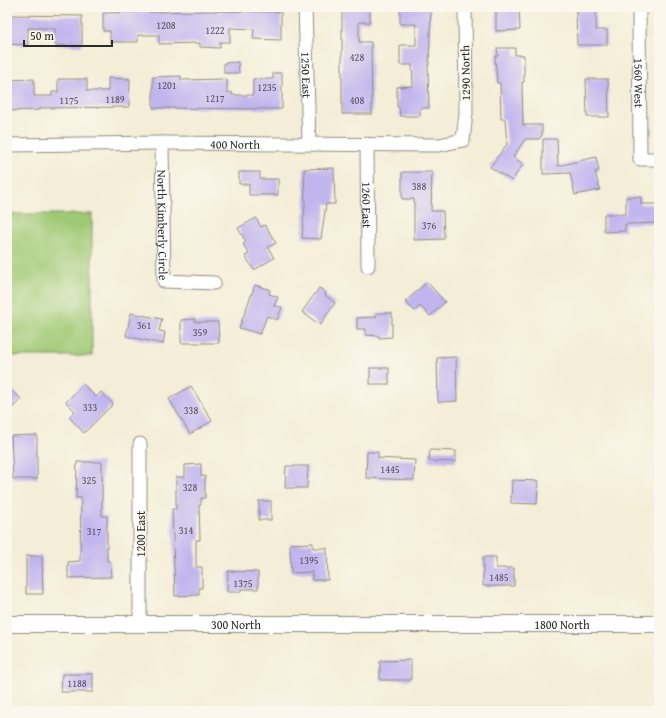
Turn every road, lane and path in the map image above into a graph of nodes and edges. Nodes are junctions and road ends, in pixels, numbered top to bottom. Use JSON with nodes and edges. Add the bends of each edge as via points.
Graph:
{"nodes":[{"id":1,"x":306,"y":7,"type":"edge"},
{"id":2,"x":465,"y":7,"type":"edge"},
{"id":3,"x":639,"y":7,"type":"edge"},
{"id":4,"x":463,"y":140,"type":"joint"},
{"id":5,"x":162,"y":142,"type":"junction"},
{"id":6,"x":309,"y":143,"type":"junction"},
{"id":7,"x":367,"y":144,"type":"junction"},
{"id":8,"x":7,"y":145,"type":"edge"},
{"id":9,"x":659,"y":159,"type":"edge"},
{"id":10,"x":368,"y":266,"type":"dead end"},
{"id":11,"x":214,"y":283,"type":"dead end"},
{"id":12,"x":140,"y":444,"type":"dead end"},
{"id":13,"x":465,"y":623,"type":"joint"},
{"id":14,"x":7,"y":624,"type":"edge"},
{"id":15,"x":140,"y":624,"type":"junction"},
{"id":16,"x":659,"y":624,"type":"edge"}],
"edges":[{"from":1,"to":6,"type":"street","name":"1250 East"},
{"from":2,"to":4,"type":"street","name":"1290 North","via":[[466,112]]},
{"from":3,"to":9,"type":"street","name":"1560 West","via":[[640,159]]},
{"from":4,"to":7,"type":"street","name":"400 North","via":[[439,145]]},
{"from":5,"to":6,"type":"street","name":"400 North"},
{"from":5,"to":8,"type":"street","name":"400 North"},
{"from":5,"to":11,"type":"street","name":"North Kimberly Circle","via":[[164,281]]},
{"from":6,"to":7,"type":"street","name":"400 North"},
{"from":7,"to":10,"type":"street","name":"1260 East"},
{"from":12,"to":15,"type":"street","name":"1200 East"},
{"from":13,"to":15,"type":"street","name":"300 North"},
{"from":13,"to":16,"type":"street","name":"1800 North"},
{"from":14,"to":15,"type":"street","name":"300 North"}]}
